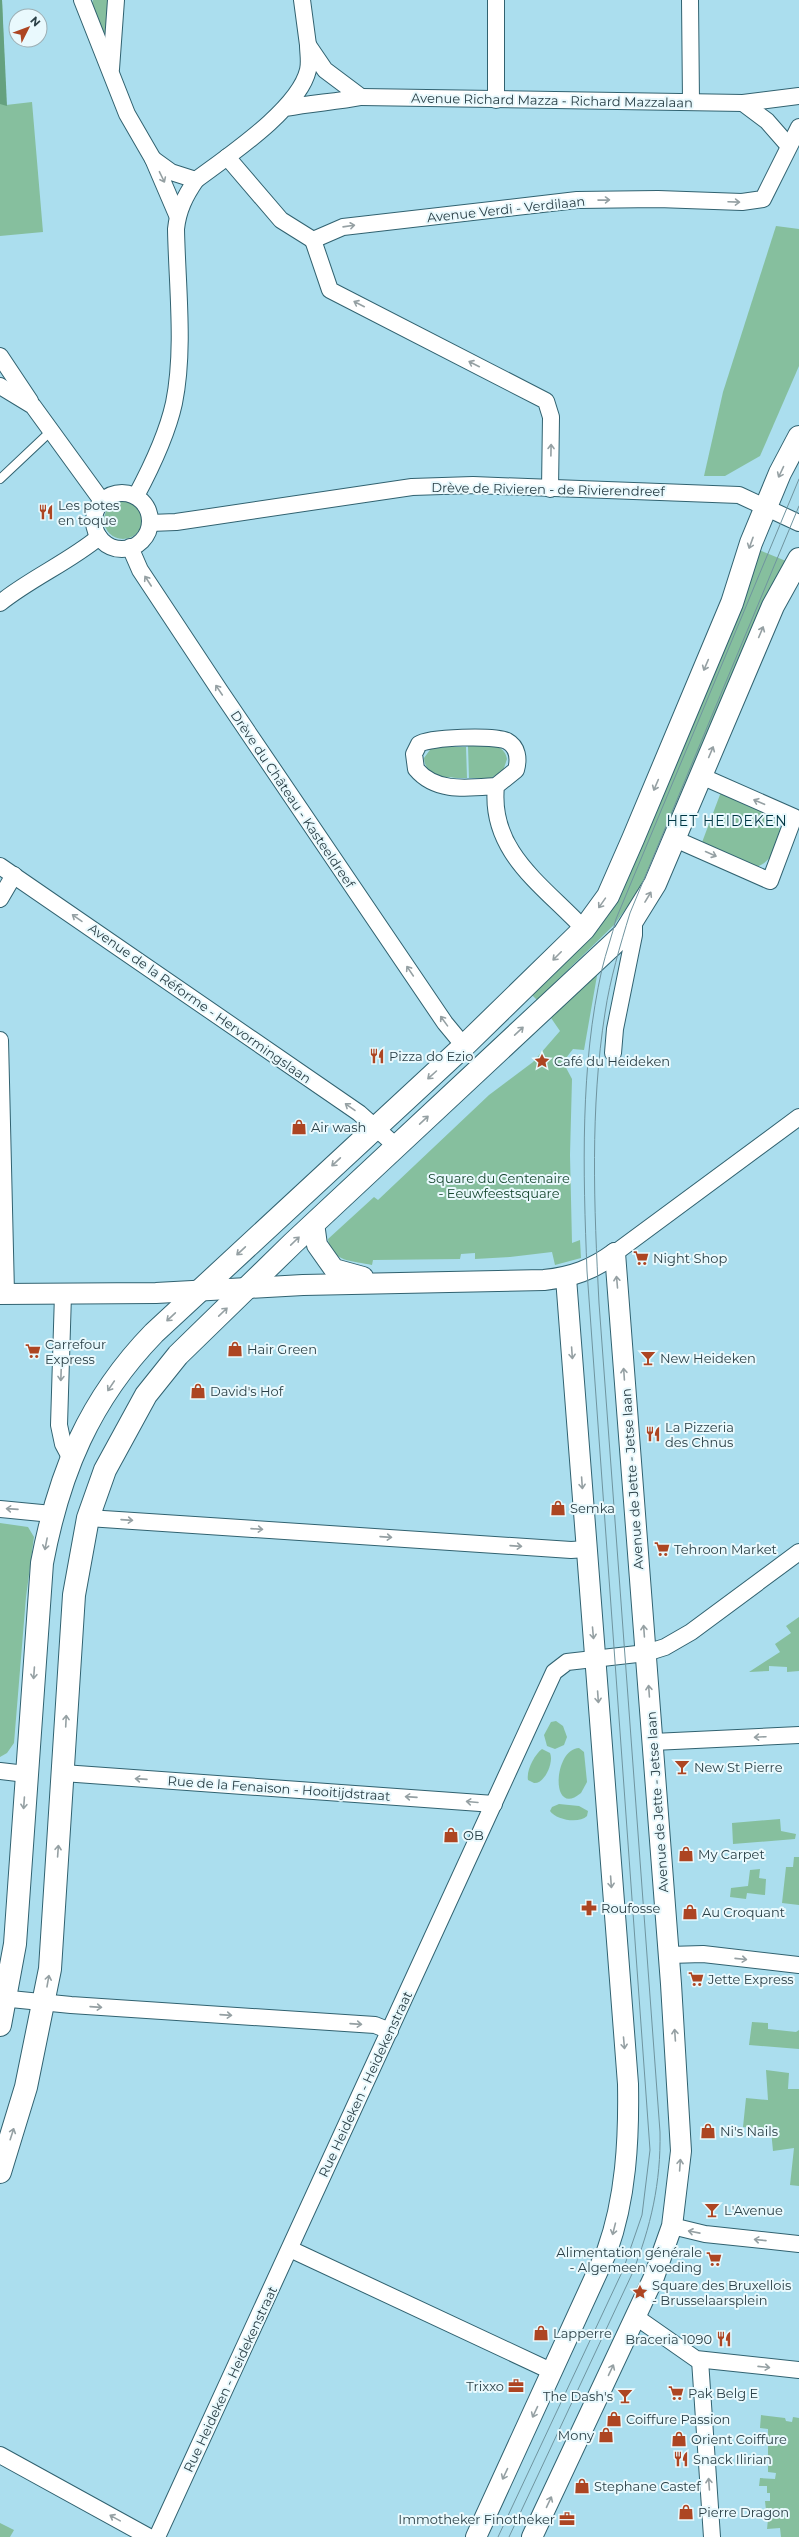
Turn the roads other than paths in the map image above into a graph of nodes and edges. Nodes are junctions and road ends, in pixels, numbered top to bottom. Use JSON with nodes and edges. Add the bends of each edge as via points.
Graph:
{"nodes":[{"id":1,"x":82,"y":0,"type":"edge"},
{"id":2,"x":116,"y":0,"type":"edge"},
{"id":3,"x":302,"y":0,"type":"edge"},
{"id":4,"x":496,"y":0,"type":"edge"},
{"id":5,"x":690,"y":0,"type":"edge"},
{"id":6,"x":308,"y":45,"type":"junction"},
{"id":7,"x":110,"y":75,"type":"junction"},
{"id":8,"x":799,"y":96,"type":"edge"},
{"id":9,"x":361,"y":97,"type":"junction"},
{"id":10,"x":496,"y":100,"type":"junction"},
{"id":11,"x":691,"y":101,"type":"junction"},
{"id":12,"x":743,"y":103,"type":"junction"},
{"id":13,"x":286,"y":108,"type":"junction"},
{"id":14,"x":799,"y":127,"type":"edge"},
{"id":15,"x":788,"y":144,"type":"junction"},
{"id":16,"x":227,"y":157,"type":"junction"},
{"id":17,"x":154,"y":159,"type":"junction"},
{"id":18,"x":196,"y":180,"type":"junction"},
{"id":19,"x":177,"y":216,"type":"junction"},
{"id":20,"x":313,"y":240,"type":"junction"},
{"id":21,"x":0,"y":356,"type":"edge"},
{"id":22,"x":0,"y":386,"type":"edge"},
{"id":23,"x":33,"y":406,"type":"junction"},
{"id":24,"x":51,"y":432,"type":"junction"},
{"id":25,"x":799,"y":438,"type":"edge"},
{"id":26,"x":0,"y":479,"type":"edge"},
{"id":27,"x":550,"y":489,"type":"junction"},
{"id":28,"x":136,"y":496,"type":"junction"},
{"id":29,"x":102,"y":501,"type":"junction"},
{"id":30,"x":766,"y":508,"type":"junction"},
{"id":31,"x":150,"y":523,"type":"junction"},
{"id":32,"x":799,"y":523,"type":"edge"},
{"id":33,"x":100,"y":537,"type":"junction"},
{"id":34,"x":130,"y":548,"type":"junction"},
{"id":35,"x":799,"y":559,"type":"edge"},
{"id":36,"x":0,"y":603,"type":"edge"},
{"id":37,"x":702,"y":776,"type":"junction"},
{"id":38,"x":496,"y":786,"type":"junction"},
{"id":39,"x":797,"y":817,"type":"edge"},
{"id":40,"x":675,"y":839,"type":"junction"},
{"id":41,"x":0,"y":866,"type":"edge"},
{"id":42,"x":14,"y":875,"type":"junction"},
{"id":43,"x":0,"y":899,"type":"edge"},
{"id":44,"x":634,"y":919,"type":"junction"},
{"id":45,"x":584,"y":929,"type":"junction"},
{"id":46,"x":0,"y":1040,"type":"edge"},
{"id":47,"x":464,"y":1046,"type":"junction"},
{"id":48,"x":613,"y":1053,"type":"dead end"},
{"id":49,"x":0,"y":1066,"type":"edge"},
{"id":50,"x":799,"y":1116,"type":"edge"},
{"id":51,"x":375,"y":1127,"type":"junction"},
{"id":52,"x":396,"y":1146,"type":"junction"},
{"id":53,"x":314,"y":1223,"type":"junction"},
{"id":54,"x":615,"y":1253,"type":"junction"},
{"id":55,"x":566,"y":1278,"type":"junction"},
{"id":56,"x":384,"y":1283,"type":"junction"},
{"id":57,"x":247,"y":1288,"type":"junction"},
{"id":58,"x":200,"y":1290,"type":"junction"},
{"id":59,"x":3,"y":1293,"type":"edge"},
{"id":60,"x":63,"y":1294,"type":"junction"},
{"id":61,"x":70,"y":1459,"type":"junction"},
{"id":62,"x":0,"y":1509,"type":"edge"},
{"id":63,"x":52,"y":1514,"type":"junction"},
{"id":64,"x":88,"y":1518,"type":"junction"},
{"id":65,"x":586,"y":1549,"type":"junction"},
{"id":66,"x":799,"y":1552,"type":"edge"},
{"id":67,"x":646,"y":1653,"type":"junction"},
{"id":68,"x":595,"y":1658,"type":"junction"},
{"id":69,"x":799,"y":1735,"type":"edge"},
{"id":70,"x":653,"y":1742,"type":"junction"},
{"id":71,"x":0,"y":1771,"type":"edge"},
{"id":72,"x":63,"y":1773,"type":"junction"},
{"id":73,"x":26,"y":1774,"type":"junction"},
{"id":74,"x":494,"y":1804,"type":"junction"},
{"id":75,"x":669,"y":1955,"type":"junction"},
{"id":76,"x":799,"y":1965,"type":"edge"},
{"id":77,"x":3,"y":1999,"type":"edge"},
{"id":78,"x":44,"y":2002,"type":"junction"},
{"id":79,"x":0,"y":2025,"type":"edge"},
{"id":80,"x":390,"y":2030,"type":"junction"},
{"id":81,"x":0,"y":2172,"type":"edge"},
{"id":82,"x":672,"y":2226,"type":"junction"},
{"id":83,"x":799,"y":2244,"type":"edge"},
{"id":84,"x":290,"y":2249,"type":"junction"},
{"id":85,"x":636,"y":2317,"type":"junction"},
{"id":86,"x":700,"y":2360,"type":"junction"},
{"id":87,"x":799,"y":2370,"type":"edge"},
{"id":88,"x":554,"y":2372,"type":"junction"},
{"id":89,"x":0,"y":2455,"type":"edge"},
{"id":90,"x":149,"y":2537,"type":"edge"},
{"id":91,"x":157,"y":2537,"type":"edge"},
{"id":92,"x":476,"y":2537,"type":"edge"},
{"id":93,"x":532,"y":2537,"type":"edge"},
{"id":94,"x":712,"y":2537,"type":"edge"}],
"edges":[{"from":1,"to":7,"type":"street"},
{"from":2,"to":7,"type":"street"},
{"from":3,"to":6,"type":"street"},
{"from":4,"to":10,"type":"street"},
{"from":5,"to":11,"type":"street"},
{"from":6,"to":9,"type":"street","via":[[325,70]]},
{"from":6,"to":13,"type":"street","via":[[308,70],[301,87]]},
{"from":7,"to":17,"type":"street","via":[[127,114]]},
{"from":8,"to":12,"type":"street","name":"Avenue Richard Mazza - Richard Mazzalaan"},
{"from":9,"to":10,"type":"street","name":"Avenue Richard Mazza - Richard Mazzalaan"},
{"from":9,"to":13,"type":"street","name":"Avenue Richard Mazza - Richard Mazzalaan"},
{"from":10,"to":11,"type":"street","name":"Avenue Richard Mazza - Richard Mazzalaan"},
{"from":11,"to":12,"type":"street","name":"Avenue Richard Mazza - Richard Mazzalaan"},
{"from":12,"to":15,"type":"street","via":[[767,121]]},
{"from":13,"to":16,"type":"street"},
{"from":14,"to":15,"type":"street"},
{"from":20,"to":15,"type":"street","name":"Avenue Verdi - Verdilaan","one_way":true,"via":[[343,227],[577,200],[742,202],[763,199]]},
{"from":16,"to":18,"type":"street"},
{"from":16,"to":20,"type":"street","via":[[281,220]]},
{"from":17,"to":18,"type":"street","via":[[171,172]]},
{"from":17,"to":19,"type":"street","one_way":true},
{"from":18,"to":19,"type":"street"},
{"from":19,"to":28,"type":"street","via":[[179,359],[174,403],[165,432]]},
{"from":27,"to":20,"type":"street","one_way":true,"via":[[551,417],[546,401],[330,290]]},
{"from":21,"to":23,"type":"street"},
{"from":22,"to":23,"type":"street"},
{"from":23,"to":24,"type":"street"},
{"from":24,"to":26,"type":"lane"},
{"from":24,"to":29,"type":"street"},
{"from":25,"to":30,"type":"main road","one_way":true,"via":[[780,473]]},
{"from":27,"to":30,"type":"street","name":"Drève de Rivieren - de Rivierendreef","via":[[739,495]]},
{"from":27,"to":31,"type":"street","name":"Drève de Rivieren - de Rivierendreef","via":[[473,485],[412,487],[176,522]]},
{"from":28,"to":29,"type":"street","via":[[122,493]]},
{"from":28,"to":31,"type":"street","via":[[147,508]]},
{"from":29,"to":33,"type":"street","via":[[94,522]]},
{"from":30,"to":32,"type":"street","name":"Drève de Rivieren - de Rivierendreef"},
{"from":30,"to":45,"type":"main road","one_way":true,"via":[[751,543],[732,603],[633,839],[608,896]]},
{"from":31,"to":34,"type":"street","via":[[142,541]]},
{"from":33,"to":34,"type":"street","via":[[110,546]]},
{"from":33,"to":36,"type":"street","via":[[18,588]]},
{"from":47,"to":34,"type":"street","name":"Drève du Château - Kasteeldreef","one_way":true,"via":[[445,1023],[224,698],[140,570]]},
{"from":37,"to":35,"type":"main road","one_way":true,"via":[[772,606]]},
{"from":39,"to":37,"type":"street","one_way":true},
{"from":37,"to":40,"type":"main road"},
{"from":38,"to":38,"type":"street","via":[[511,775],[518,762],[518,753],[508,741],[501,738],[432,739],[419,744],[414,754],[416,768],[425,779],[433,783],[446,786]]},
{"from":38,"to":45,"type":"street","via":[[495,810],[506,844],[523,866]]},
{"from":40,"to":39,"type":"street","one_way":true,"via":[[770,881]]},
{"from":44,"to":40,"type":"main road","one_way":true,"via":[[655,884]]},
{"from":41,"to":42,"type":"street","name":"Avenue de la Réforme - Hervormingslaan"},
{"from":42,"to":43,"type":"street"},
{"from":51,"to":42,"type":"street","name":"Avenue de la Réforme - Hervormingslaan","one_way":true,"via":[[346,1103]]},
{"from":44,"to":48,"type":"street","via":[[634,935],[615,1029]]},
{"from":52,"to":44,"type":"main road","one_way":true,"via":[[608,950]]},
{"from":45,"to":47,"type":"main road","one_way":true},
{"from":46,"to":49,"type":"street"},
{"from":47,"to":51,"type":"main road","one_way":true},
{"from":49,"to":59,"type":"street"},
{"from":50,"to":54,"type":"street"},
{"from":51,"to":52,"type":"street","name":"Avenue de la Réforme - Hervormingslaan"},
{"from":51,"to":58,"type":"main road","one_way":true},
{"from":52,"to":53,"type":"main road"},
{"from":53,"to":56,"type":"street","via":[[318,1245],[334,1269]]},
{"from":57,"to":53,"type":"main road","one_way":true},
{"from":54,"to":55,"type":"street","via":[[597,1266]]},
{"from":67,"to":54,"type":"street","name":"Avenue de Jette - Jetse laan","one_way":true},
{"from":55,"to":56,"type":"street"},
{"from":55,"to":65,"type":"street","one_way":true},
{"from":56,"to":57,"type":"street"},
{"from":57,"to":58,"type":"street"},
{"from":64,"to":57,"type":"main road","one_way":true,"via":[[105,1470],[146,1395],[178,1355]]},
{"from":58,"to":60,"type":"street"},
{"from":58,"to":61,"type":"main road","one_way":true,"via":[[133,1354],[88,1424]]},
{"from":59,"to":60,"type":"street"},
{"from":60,"to":61,"type":"street","one_way":true,"via":[[59,1425],[63,1444]]},
{"from":61,"to":63,"type":"main road"},
{"from":63,"to":62,"type":"street","one_way":true},
{"from":63,"to":73,"type":"main road","one_way":true,"via":[[42,1564]]},
{"from":64,"to":65,"type":"street","one_way":true},
{"from":72,"to":64,"type":"main road","one_way":true,"via":[[74,1595]]},
{"from":65,"to":68,"type":"street","one_way":true},
{"from":66,"to":67,"type":"street","name":"Rue Heideken - Heidekenstraat","via":[[691,1632],[665,1647]]},
{"from":67,"to":68,"type":"street","name":"Rue Heideken - Heidekenstraat"},
{"from":70,"to":67,"type":"street","name":"Avenue de Jette - Jetse laan","one_way":true},
{"from":68,"to":74,"type":"street","name":"Rue Heideken - Heidekenstraat","via":[[567,1662],[554,1672]]},
{"from":68,"to":88,"type":"street","one_way":true,"via":[[628,2084],[629,2131],[618,2214],[612,2237]]},
{"from":69,"to":70,"type":"street","one_way":true},
{"from":70,"to":75,"type":"street","name":"Avenue de Jette - Jetse laan"},
{"from":71,"to":73,"type":"street"},
{"from":74,"to":72,"type":"street","name":"Rue de la Fenaison - Hooitijdstraat","one_way":true},
{"from":78,"to":72,"type":"main road","one_way":true,"via":[[50,1969]]},
{"from":73,"to":77,"type":"main road","one_way":true,"via":[[15,1944]]},
{"from":74,"to":80,"type":"street","name":"Rue Heideken - Heidekenstraat"},
{"from":75,"to":76,"type":"street","one_way":true,"via":[[702,1954]]},
{"from":82,"to":75,"type":"street","name":"Avenue de Jette - Jetse laan","one_way":true,"via":[[679,2177],[681,2132]]},
{"from":77,"to":78,"type":"street"},
{"from":77,"to":79,"type":"main road"},
{"from":78,"to":80,"type":"street","one_way":true,"via":[[375,2025]]},
{"from":81,"to":78,"type":"main road","one_way":true,"via":[[26,2087]]},
{"from":80,"to":84,"type":"street","name":"Rue Heideken - Heidekenstraat"},
{"from":83,"to":82,"type":"street","one_way":true,"via":[[705,2234]]},
{"from":82,"to":85,"type":"street","name":"Avenue de Jette - Jetse laan"},
{"from":84,"to":88,"type":"street"},
{"from":84,"to":91,"type":"street","name":"Rue Heideken - Heidekenstraat"},
{"from":85,"to":86,"type":"street"},
{"from":93,"to":85,"type":"street","name":"Avenue de Jette - Jetse laan","one_way":true},
{"from":86,"to":87,"type":"street","one_way":true},
{"from":94,"to":86,"type":"street","one_way":true},
{"from":88,"to":92,"type":"street","one_way":true},
{"from":90,"to":89,"type":"street","one_way":true}]}
